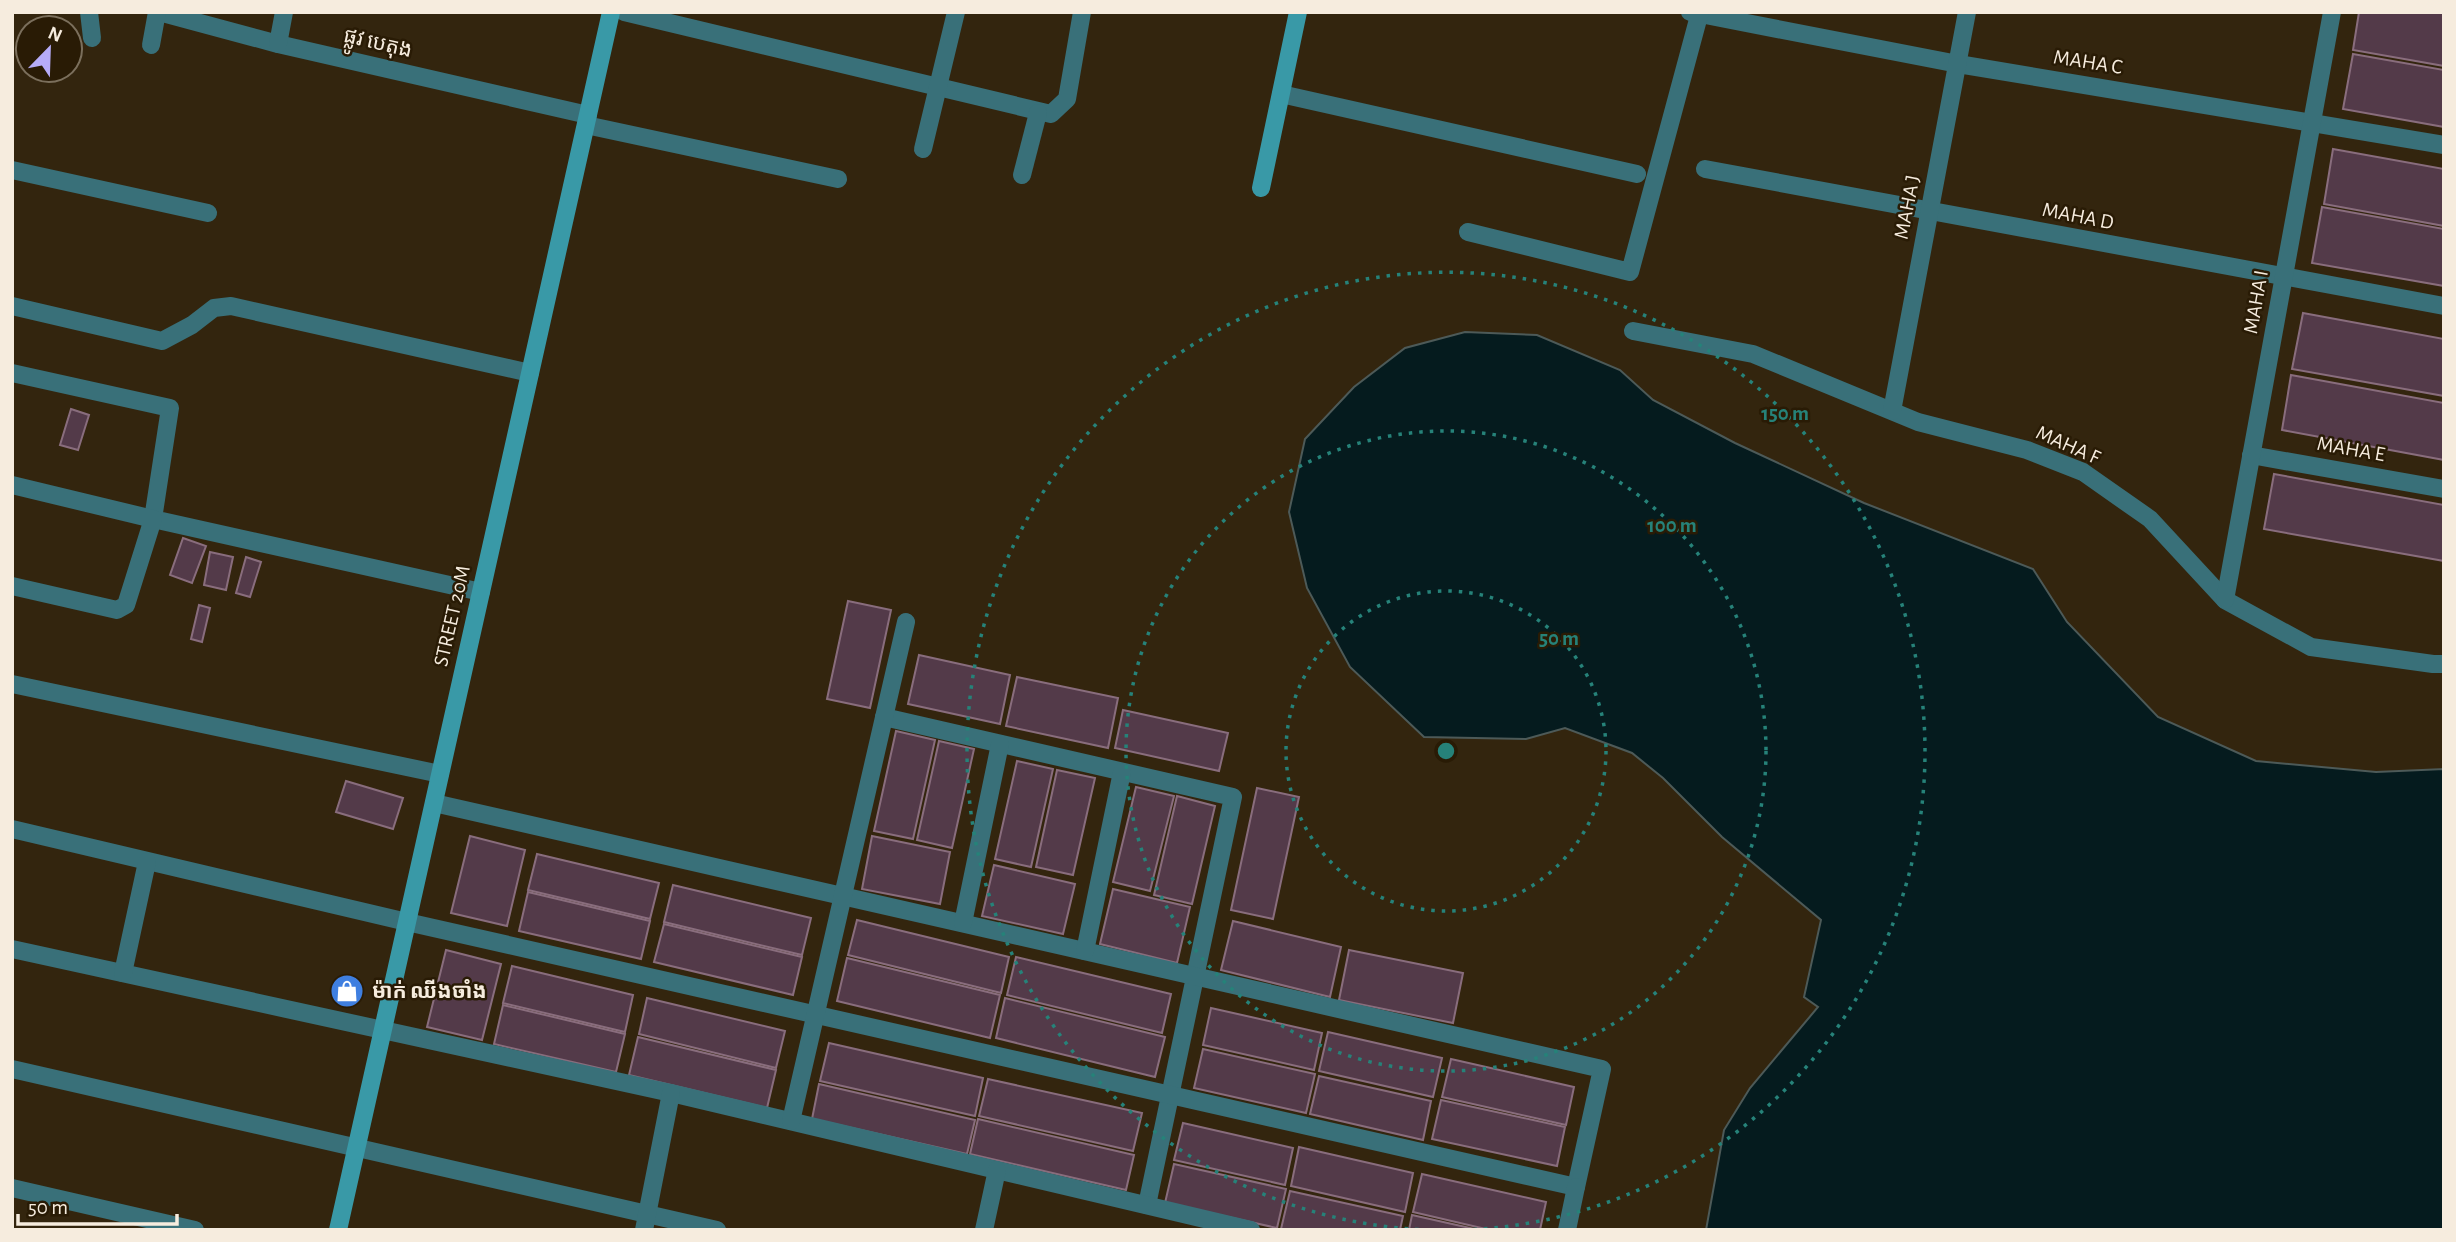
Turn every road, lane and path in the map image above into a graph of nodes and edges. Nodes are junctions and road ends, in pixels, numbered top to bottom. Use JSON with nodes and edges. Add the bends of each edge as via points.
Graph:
{"nodes":[{"id":1,"x":89,"y":12,"type":"edge"},
{"id":2,"x":158,"y":12,"type":"edge"},
{"id":3,"x":285,"y":12,"type":"edge"},
{"id":4,"x":611,"y":12,"type":"edge"},
{"id":5,"x":624,"y":12,"type":"edge"},
{"id":6,"x":956,"y":12,"type":"edge"},
{"id":7,"x":1082,"y":12,"type":"edge"},
{"id":8,"x":1298,"y":12,"type":"edge"},
{"id":9,"x":1967,"y":12,"type":"edge"},
{"id":10,"x":2332,"y":12,"type":"edge"},
{"id":11,"x":1697,"y":13,"type":"edge"},
{"id":12,"x":92,"y":38,"type":"dead end"},
{"id":13,"x":278,"y":44,"type":"junction"},
{"id":14,"x":151,"y":45,"type":"dead end"},
{"id":15,"x":1958,"y":64,"type":"junction"},
{"id":16,"x":937,"y":86,"type":"junction"},
{"id":17,"x":1281,"y":94,"type":"junction"},
{"id":18,"x":1038,"y":113,"type":"junction"},
{"id":19,"x":587,"y":120,"type":"junction"},
{"id":20,"x":2312,"y":121,"type":"junction"},
{"id":21,"x":2444,"y":145,"type":"edge"},
{"id":22,"x":923,"y":149,"type":"dead end"},
{"id":23,"x":1705,"y":169,"type":"dead end"},
{"id":24,"x":12,"y":170,"type":"edge"},
{"id":25,"x":1022,"y":174,"type":"dead end"},
{"id":26,"x":1637,"y":174,"type":"dead end"},
{"id":27,"x":838,"y":180,"type":"dead end"},
{"id":28,"x":1261,"y":188,"type":"dead end"},
{"id":29,"x":1929,"y":211,"type":"junction"},
{"id":30,"x":208,"y":213,"type":"dead end"},
{"id":31,"x":1468,"y":232,"type":"dead end"},
{"id":32,"x":2284,"y":277,"type":"junction"},
{"id":33,"x":12,"y":306,"type":"edge"},
{"id":34,"x":2444,"y":306,"type":"edge"},
{"id":35,"x":1633,"y":331,"type":"dead end"},
{"id":36,"x":12,"y":373,"type":"edge"},
{"id":37,"x":530,"y":373,"type":"junction"},
{"id":38,"x":1892,"y":411,"type":"junction"},
{"id":39,"x":2251,"y":455,"type":"junction"},
{"id":40,"x":12,"y":485,"type":"edge"},
{"id":41,"x":2444,"y":489,"type":"edge"},
{"id":42,"x":153,"y":519,"type":"junction"},
{"id":43,"x":12,"y":586,"type":"edge"},
{"id":44,"x":481,"y":592,"type":"junction"},
{"id":45,"x":2225,"y":600,"type":"junction"},
{"id":46,"x":906,"y":622,"type":"dead end"},
{"id":47,"x":2444,"y":664,"type":"edge"},
{"id":48,"x":12,"y":684,"type":"edge"},
{"id":49,"x":884,"y":717,"type":"junction"},
{"id":50,"x":1000,"y":744,"type":"junction"},
{"id":51,"x":1122,"y":772,"type":"junction"},
{"id":52,"x":440,"y":774,"type":"junction"},
{"id":53,"x":434,"y":803,"type":"junction"},
{"id":54,"x":12,"y":829,"type":"edge"},
{"id":55,"x":147,"y":862,"type":"junction"},
{"id":56,"x":843,"y":896,"type":"junction"},
{"id":57,"x":407,"y":922,"type":"junction"},
{"id":58,"x":963,"y":923,"type":"junction"},
{"id":59,"x":12,"y":949,"type":"edge"},
{"id":60,"x":1085,"y":951,"type":"junction"},
{"id":61,"x":123,"y":973,"type":"junction"},
{"id":62,"x":1195,"y":976,"type":"junction"},
{"id":63,"x":816,"y":1015,"type":"junction"},
{"id":64,"x":383,"y":1030,"type":"junction"},
{"id":65,"x":12,"y":1069,"type":"edge"},
{"id":66,"x":671,"y":1093,"type":"junction"},
{"id":67,"x":1170,"y":1095,"type":"junction"},
{"id":68,"x":791,"y":1121,"type":"junction"},
{"id":69,"x":356,"y":1149,"type":"junction"},
{"id":70,"x":997,"y":1170,"type":"junction"},
{"id":71,"x":1576,"y":1187,"type":"junction"},
{"id":72,"x":12,"y":1188,"type":"edge"},
{"id":73,"x":1147,"y":1205,"type":"junction"},
{"id":74,"x":645,"y":1222,"type":"edge"},
{"id":75,"x":195,"y":1230,"type":"edge"},
{"id":76,"x":338,"y":1230,"type":"edge"},
{"id":77,"x":718,"y":1230,"type":"edge"},
{"id":78,"x":984,"y":1230,"type":"edge"},
{"id":79,"x":1251,"y":1230,"type":"edge"},
{"id":80,"x":1567,"y":1230,"type":"edge"}],
"edges":[{"from":1,"to":12,"type":"street"},
{"from":2,"to":13,"type":"street","name":"ផ្លូវ បេតុង"},
{"from":2,"to":14,"type":"street"},
{"from":3,"to":13,"type":"street"},
{"from":4,"to":19,"type":"street","name":"STREET 20M"},
{"from":5,"to":16,"type":"street"},
{"from":6,"to":16,"type":"street"},
{"from":7,"to":18,"type":"street","via":[[1067,99],[1051,114]]},
{"from":8,"to":17,"type":"street"},
{"from":9,"to":15,"type":"street","name":"MAHA J"},
{"from":10,"to":20,"type":"street","name":"MAHA I"},
{"from":11,"to":15,"type":"street","name":"MAHA C"},
{"from":11,"to":31,"type":"street","via":[[1630,272]]},
{"from":13,"to":19,"type":"street","name":"ផ្លូវ បេតុង"},
{"from":15,"to":20,"type":"street","name":"MAHA C"},
{"from":15,"to":29,"type":"street","name":"MAHA J"},
{"from":16,"to":18,"type":"street"},
{"from":16,"to":22,"type":"street"},
{"from":17,"to":26,"type":"street"},
{"from":17,"to":28,"type":"street"},
{"from":18,"to":25,"type":"street"},
{"from":19,"to":27,"type":"street","name":"ផ្លូវ បេតុង"},
{"from":19,"to":37,"type":"street","name":"STREET 20M"},
{"from":20,"to":21,"type":"street","name":"MAHA C"},
{"from":20,"to":32,"type":"street","name":"MAHA I"},
{"from":23,"to":29,"type":"street","name":"MAHA D"},
{"from":24,"to":30,"type":"street"},
{"from":29,"to":32,"type":"street","name":"MAHA D"},
{"from":29,"to":38,"type":"street","name":"MAHA J"},
{"from":32,"to":34,"type":"street","name":"MAHA D"},
{"from":32,"to":39,"type":"street","name":"MAHA I"},
{"from":33,"to":37,"type":"street","via":[[162,341],[214,308],[231,306]]},
{"from":35,"to":38,"type":"street","name":"MAHA F","via":[[1753,354]]},
{"from":36,"to":42,"type":"street","via":[[170,408]]},
{"from":37,"to":44,"type":"street","name":"STREET 20M"},
{"from":38,"to":45,"type":"street","name":"MAHA F","via":[[2026,450],[2083,472],[2150,519]]},
{"from":39,"to":41,"type":"street","name":"MAHA E"},
{"from":39,"to":45,"type":"street","name":"MAHA I"},
{"from":40,"to":42,"type":"street"},
{"from":42,"to":43,"type":"street","via":[[122,609]]},
{"from":42,"to":44,"type":"street"},
{"from":44,"to":52,"type":"street","name":"STREET 20M"},
{"from":45,"to":47,"type":"street","name":"MAHA F","via":[[2311,647]]},
{"from":46,"to":49,"type":"street"},
{"from":48,"to":52,"type":"street"},
{"from":49,"to":50,"type":"street"},
{"from":49,"to":56,"type":"street"},
{"from":50,"to":51,"type":"street"},
{"from":50,"to":58,"type":"street"},
{"from":51,"to":60,"type":"street"},
{"from":51,"to":62,"type":"street","via":[[1233,797]]},
{"from":52,"to":53,"type":"street","name":"STREET 20M"},
{"from":53,"to":56,"type":"street"},
{"from":53,"to":57,"type":"street","name":"STREET 20M"},
{"from":54,"to":55,"type":"street"},
{"from":55,"to":57,"type":"street"},
{"from":55,"to":61,"type":"street"},
{"from":56,"to":58,"type":"street"},
{"from":56,"to":63,"type":"street"},
{"from":57,"to":63,"type":"street"},
{"from":57,"to":64,"type":"street","name":"STREET 20M"},
{"from":58,"to":60,"type":"street"},
{"from":59,"to":61,"type":"street"},
{"from":60,"to":62,"type":"street"},
{"from":61,"to":64,"type":"street"},
{"from":62,"to":67,"type":"street"},
{"from":62,"to":71,"type":"street","via":[[1602,1069]]},
{"from":63,"to":67,"type":"street"},
{"from":63,"to":68,"type":"street"},
{"from":64,"to":66,"type":"street"},
{"from":64,"to":69,"type":"street","name":"STREET 20M"},
{"from":65,"to":69,"type":"street"},
{"from":66,"to":68,"type":"street"},
{"from":66,"to":74,"type":"street"},
{"from":67,"to":71,"type":"street"},
{"from":67,"to":73,"type":"street"},
{"from":68,"to":70,"type":"street"},
{"from":69,"to":74,"type":"street"},
{"from":69,"to":76,"type":"street","name":"STREET 20M"},
{"from":70,"to":73,"type":"street"},
{"from":70,"to":78,"type":"street"},
{"from":71,"to":80,"type":"street"},
{"from":72,"to":75,"type":"street"},
{"from":73,"to":79,"type":"street"},
{"from":74,"to":77,"type":"street"}]}
